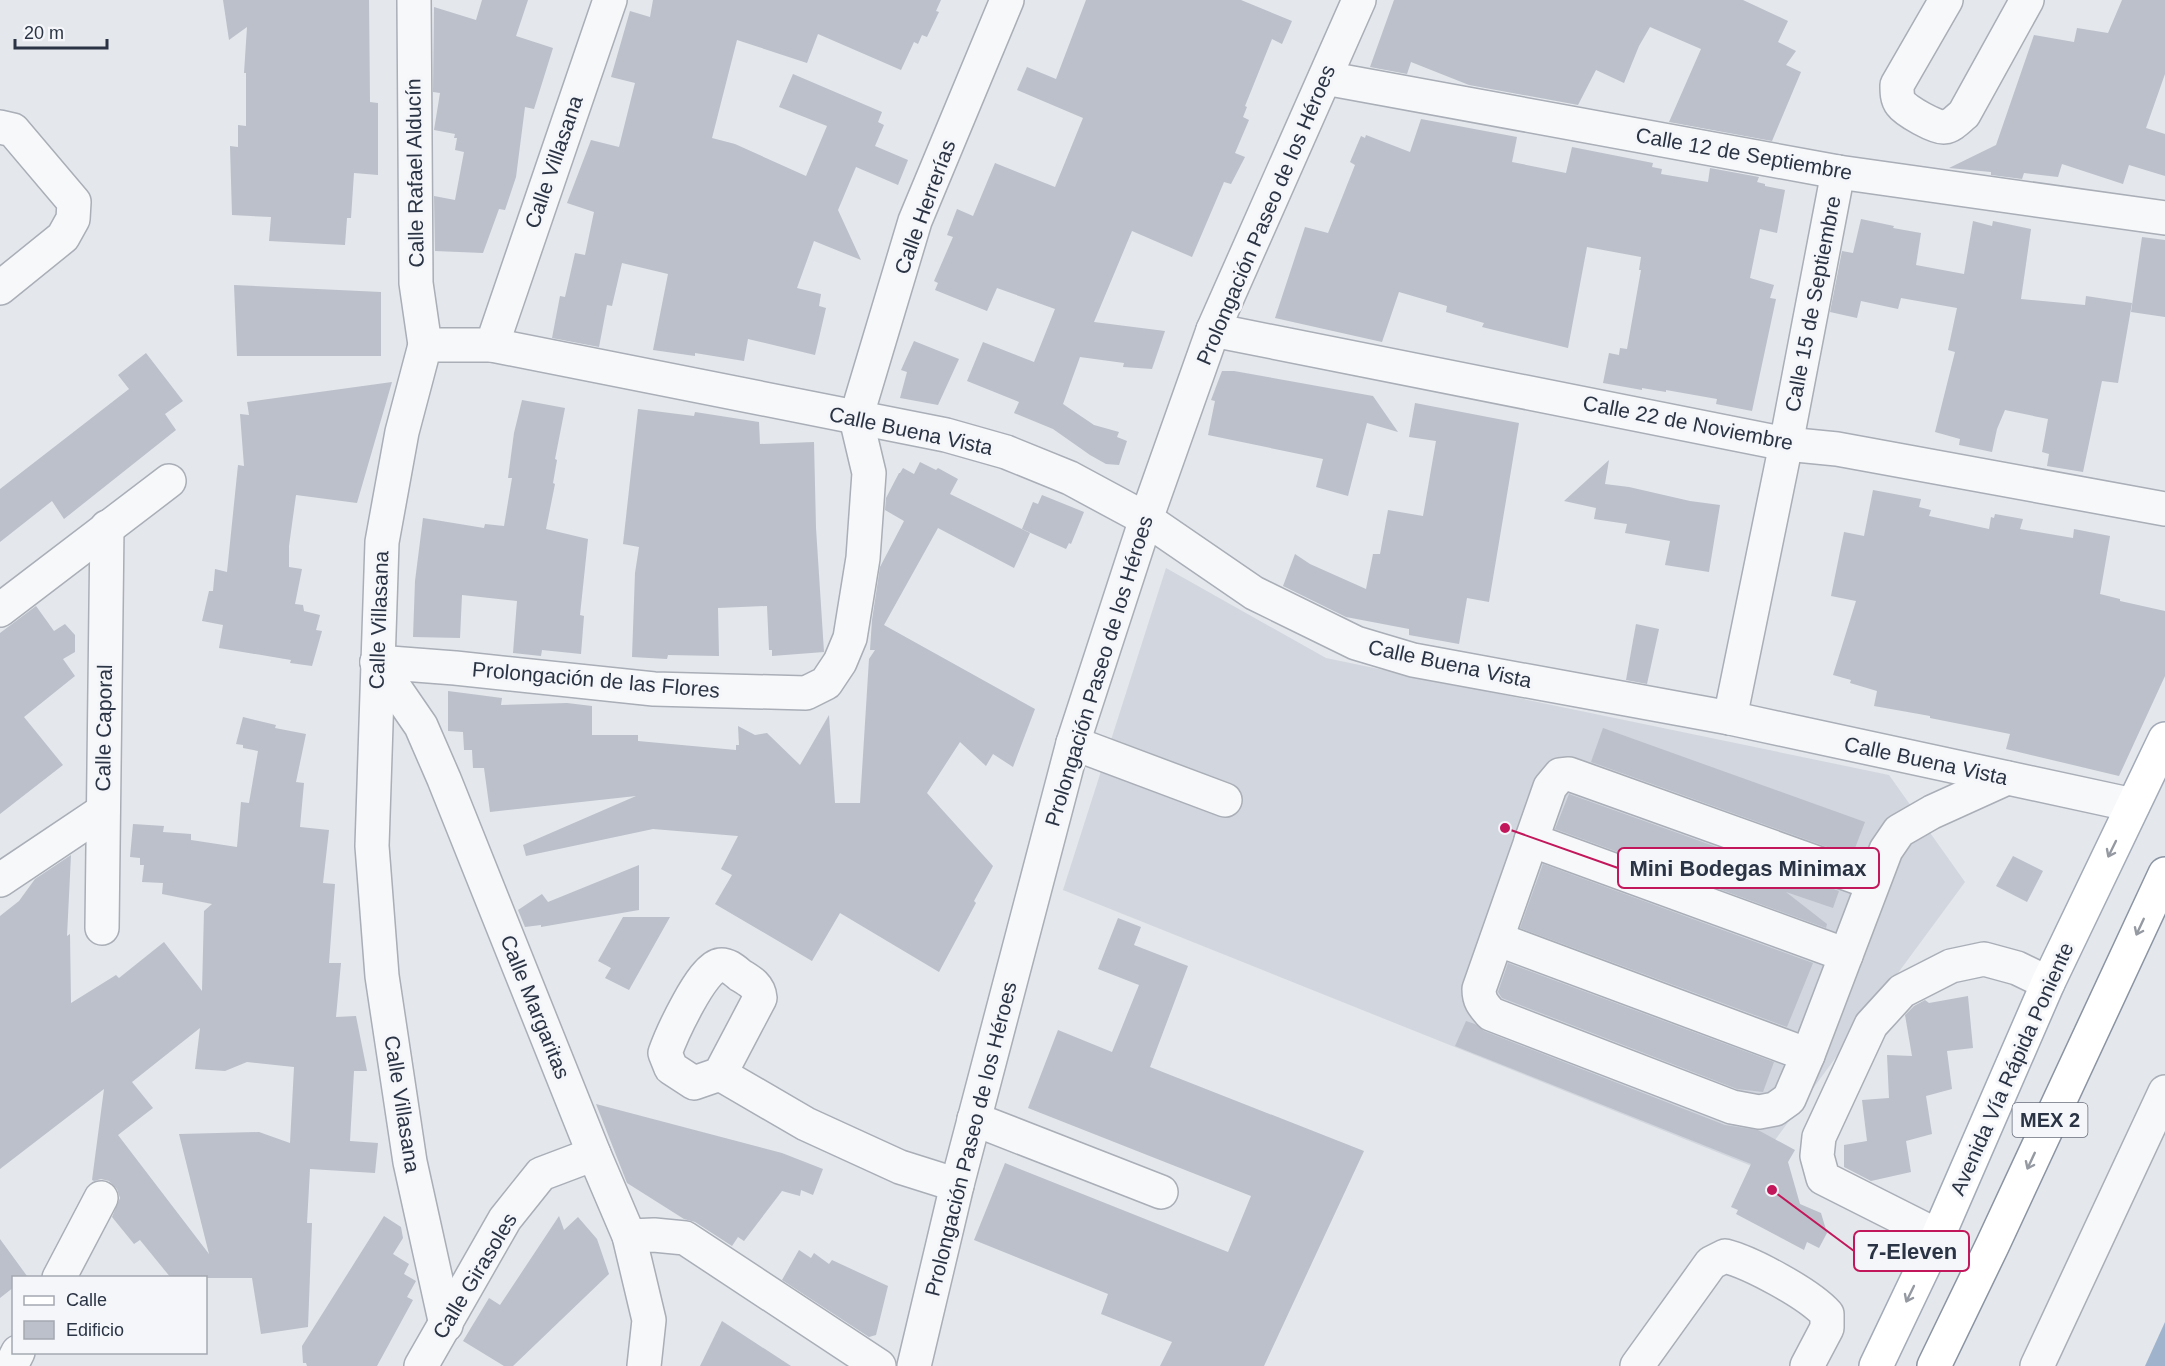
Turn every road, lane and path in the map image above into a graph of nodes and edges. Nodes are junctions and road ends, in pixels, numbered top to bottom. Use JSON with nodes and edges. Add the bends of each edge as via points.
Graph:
{"nodes":[{"id":1,"x":414,"y":0,"type":"edge"},
{"id":2,"x":610,"y":0,"type":"edge"},
{"id":3,"x":1007,"y":0,"type":"edge"},
{"id":4,"x":1359,"y":0,"type":"edge"},
{"id":5,"x":1946,"y":0,"type":"edge"},
{"id":6,"x":2027,"y":0,"type":"edge"},
{"id":7,"x":1325,"y":78,"type":"junction"},
{"id":8,"x":0,"y":127,"type":"edge"},
{"id":9,"x":1838,"y":172,"type":"junction"},
{"id":10,"x":2165,"y":218,"type":"edge"},
{"id":11,"x":0,"y":288,"type":"edge"},
{"id":12,"x":1213,"y":330,"type":"junction"},
{"id":13,"x":425,"y":345,"type":"junction"},
{"id":14,"x":492,"y":345,"type":"junction"},
{"id":15,"x":856,"y":418,"type":"junction"},
{"id":16,"x":1786,"y":444,"type":"junction"},
{"id":17,"x":169,"y":481,"type":"dead end"},
{"id":18,"x":2165,"y":509,"type":"edge"},
{"id":19,"x":1146,"y":519,"type":"junction"},
{"id":20,"x":107,"y":527,"type":"junction"},
{"id":21,"x":0,"y":610,"type":"edge"},
{"id":22,"x":377,"y":662,"type":"junction"},
{"id":23,"x":1730,"y":718,"type":"junction"},
{"id":24,"x":2165,"y":739,"type":"edge"},
{"id":25,"x":1072,"y":743,"type":"junction"},
{"id":26,"x":2007,"y":778,"type":"junction"},
{"id":27,"x":1225,"y":800,"type":"dead end"},
{"id":28,"x":2133,"y":805,"type":"junction"},
{"id":29,"x":103,"y":811,"type":"junction"},
{"id":30,"x":1531,"y":840,"type":"junction"},
{"id":31,"x":2165,"y":874,"type":"edge"},
{"id":32,"x":0,"y":880,"type":"edge"},
{"id":33,"x":1873,"y":883,"type":"junction"},
{"id":34,"x":102,"y":928,"type":"dead end"},
{"id":35,"x":1497,"y":939,"type":"junction"},
{"id":36,"x":1846,"y":955,"type":"junction"},
{"id":37,"x":2048,"y":983,"type":"junction"},
{"id":38,"x":1808,"y":1055,"type":"junction"},
{"id":39,"x":720,"y":1074,"type":"dead end"},
{"id":40,"x":2165,"y":1092,"type":"edge"},
{"id":41,"x":974,"y":1119,"type":"junction"},
{"id":42,"x":594,"y":1154,"type":"junction"},
{"id":43,"x":957,"y":1185,"type":"junction"},
{"id":44,"x":1161,"y":1192,"type":"dead end"},
{"id":45,"x":101,"y":1198,"type":"dead end"},
{"id":46,"x":629,"y":1236,"type":"junction"},
{"id":47,"x":1938,"y":1236,"type":"junction"},
{"id":48,"x":60,"y":1276,"type":"edge"},
{"id":49,"x":447,"y":1325,"type":"junction"},
{"id":50,"x":422,"y":1366,"type":"edge"},
{"id":51,"x":644,"y":1366,"type":"edge"},
{"id":52,"x":879,"y":1366,"type":"edge"},
{"id":53,"x":914,"y":1366,"type":"edge"},
{"id":54,"x":1637,"y":1366,"type":"edge"},
{"id":55,"x":1807,"y":1366,"type":"edge"},
{"id":56,"x":1876,"y":1366,"type":"edge"},
{"id":57,"x":1934,"y":1366,"type":"edge"},
{"id":58,"x":2037,"y":1366,"type":"edge"}],
"edges":[{"from":1,"to":13,"type":"street","name":"Calle Rafael Alducín","via":[[416,283]]},
{"from":2,"to":14,"type":"street","name":"Calle Villasana"},
{"from":3,"to":15,"type":"street","name":"Calle Herrerías","via":[[915,221]]},
{"from":4,"to":7,"type":"street","name":"Prolongación Paseo de los Héroes"},
{"from":5,"to":6,"type":"street","via":[[1897,85],[1902,105],[1937,127],[1946,127],[1964,114]]},
{"from":7,"to":9,"type":"street","name":"Calle 12 de Septiembre"},
{"from":7,"to":12,"type":"street","name":"Prolongación Paseo de los Héroes"},
{"from":8,"to":11,"type":"street","via":[[13,130],[74,202],[73,219],[63,237]]},
{"from":9,"to":10,"type":"street","name":"Calle 12 de Septiembre"},
{"from":9,"to":16,"type":"street","name":"Calle 15 de Septiembre"},
{"from":12,"to":16,"type":"street","name":"Calle 22 de Noviembre"},
{"from":12,"to":19,"type":"street","name":"Prolongación Paseo de los Héroes"},
{"from":13,"to":14,"type":"street"},
{"from":13,"to":22,"type":"street","name":"Calle Villasana","via":[[402,432],[382,542]]},
{"from":14,"to":15,"type":"street","name":"Calle Buena Vista"},
{"from":15,"to":19,"type":"street","name":"Calle Buena Vista","via":[[946,435],[1006,452],[1070,478]]},
{"from":15,"to":22,"type":"street","name":"Prolongación de las Flores","via":[[869,473],[863,558],[850,638],[826,683],[806,693],[654,689]]},
{"from":16,"to":18,"type":"street","name":"Calle 22 de Noviembre","via":[[1837,449]]},
{"from":16,"to":23,"type":"street","name":"Calle 15 de Septiembre"},
{"from":17,"to":20,"type":"street"},
{"from":19,"to":23,"type":"street","name":"Calle Buena Vista","via":[[1254,593],[1356,643],[1413,660]]},
{"from":19,"to":25,"type":"street","name":"Prolongación Paseo de los Héroes"},
{"from":20,"to":21,"type":"street"},
{"from":20,"to":29,"type":"street","name":"Calle Caporal"},
{"from":22,"to":42,"type":"street","name":"Calle Margaritas","via":[[421,726],[440,769]]},
{"from":22,"to":49,"type":"street","name":"Calle Villasana","via":[[372,846],[382,976],[410,1162]]},
{"from":23,"to":26,"type":"street","name":"Calle Buena Vista"},
{"from":24,"to":28,"type":"main road","name":"Avenida Vía Rápida Poniente"},
{"from":25,"to":27,"type":"street"},
{"from":25,"to":41,"type":"street","name":"Prolongación Paseo de los Héroes"},
{"from":26,"to":28,"type":"street","name":"Calle Buena Vista"},
{"from":26,"to":33,"type":"street","via":[[1899,831],[1886,850]]},
{"from":28,"to":37,"type":"main road","name":"Avenida Vía Rápida Poniente","one_way":true},
{"from":29,"to":32,"type":"street"},
{"from":29,"to":34,"type":"street","name":"Calle Caporal"},
{"from":30,"to":33,"type":"street","via":[[1550,787],[1560,776],[1569,774]]},
{"from":30,"to":35,"type":"street"},
{"from":30,"to":36,"type":"street"},
{"from":31,"to":57,"type":"main road","number":"MEX 2","one_way":true},
{"from":33,"to":36,"type":"street"},
{"from":35,"to":38,"type":"street"},
{"from":35,"to":38,"type":"street","via":[[1479,989],[1482,1005],[1491,1014],[1732,1107],[1759,1112],[1775,1109],[1789,1099]]},
{"from":36,"to":38,"type":"street"},
{"from":37,"to":47,"type":"main road","name":"Avenida Vía Rápida Poniente"},
{"from":37,"to":47,"type":"street","via":[[2017,968],[1984,959],[1951,966],[1902,991],[1871,1025],[1819,1137],[1817,1156],[1823,1178]]},
{"from":39,"to":43,"type":"street","via":[[806,1124],[900,1167]]},
{"from":40,"to":58,"type":"street"},
{"from":41,"to":43,"type":"street","name":"Prolongación Paseo de los Héroes"},
{"from":41,"to":44,"type":"street"},
{"from":42,"to":46,"type":"street","name":"Calle Margaritas"},
{"from":42,"to":49,"type":"street","name":"Calle Girasoles","via":[[542,1174],[505,1219]]},
{"from":43,"to":53,"type":"street","name":"Prolongación Paseo de los Héroes"},
{"from":45,"to":48,"type":"street"},
{"from":46,"to":51,"type":"street","name":"Calle Margaritas","via":[[649,1320]]},
{"from":46,"to":52,"type":"street","via":[[685,1238]]},
{"from":47,"to":56,"type":"main road","name":"Avenida Vía Rápida Poniente","one_way":true},
{"from":49,"to":50,"type":"street","name":"Calle Girasoles"},
{"from":54,"to":55,"type":"street","via":[[1711,1263],[1725,1256],[1740,1260],[1816,1302],[1827,1314],[1827,1328]]}]}
